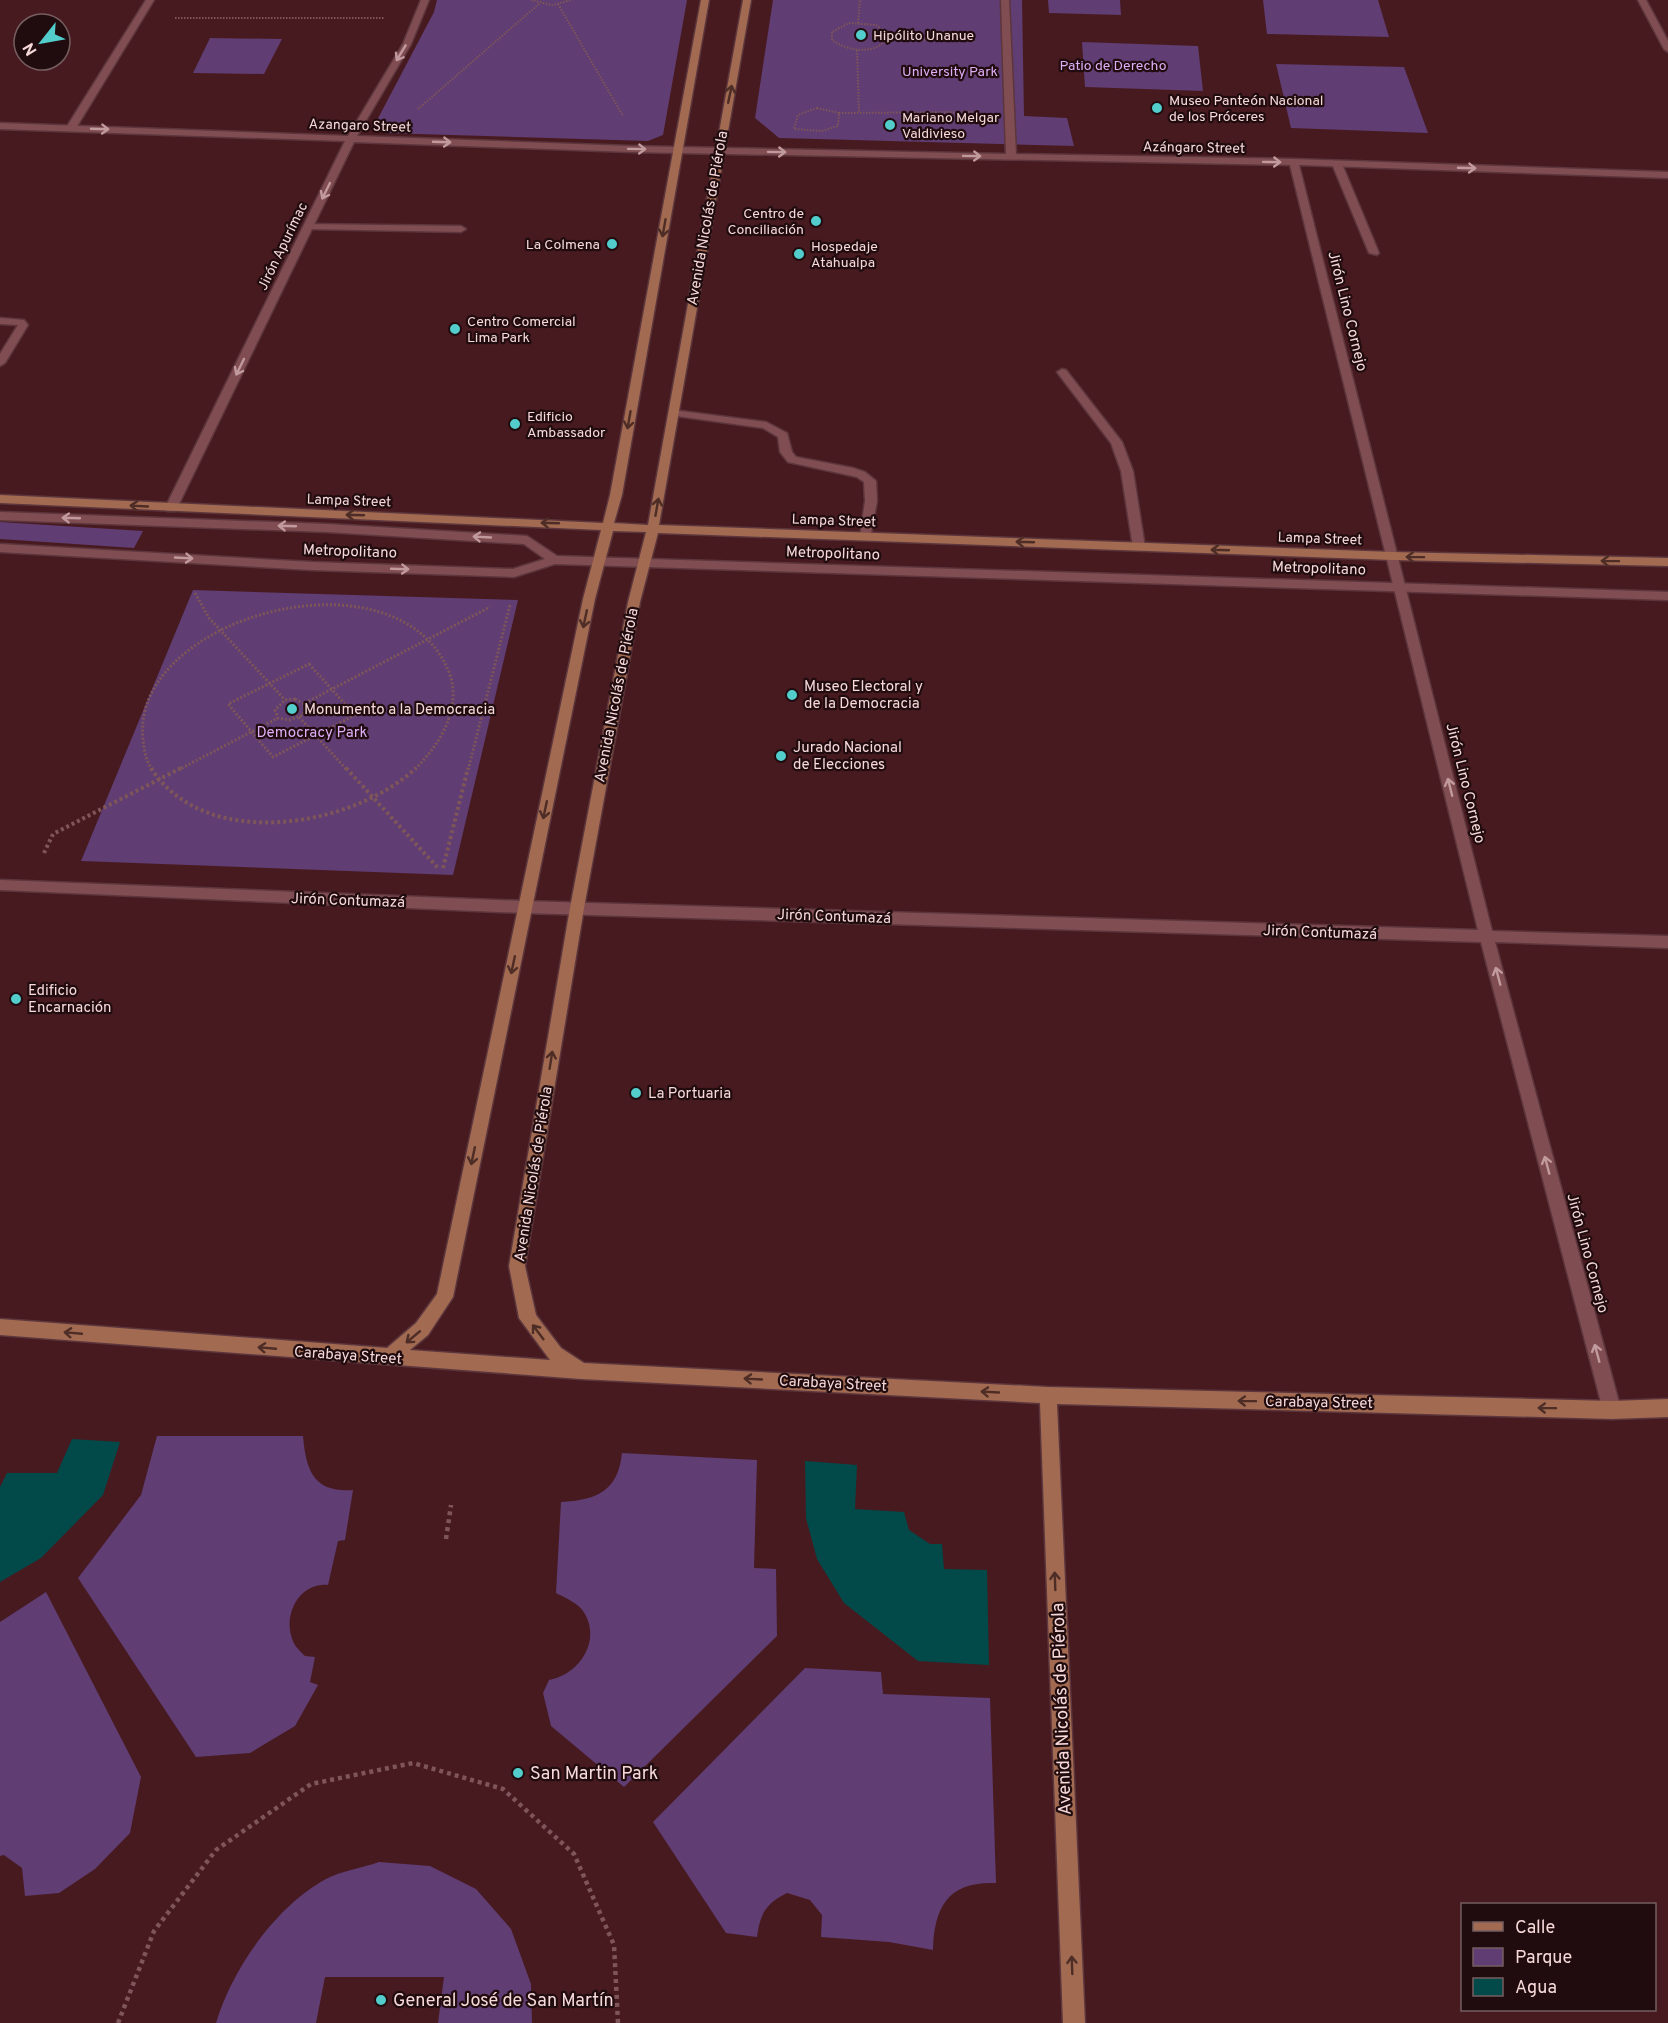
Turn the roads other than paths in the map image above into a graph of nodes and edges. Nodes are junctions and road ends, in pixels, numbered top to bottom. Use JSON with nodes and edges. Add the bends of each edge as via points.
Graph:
{"nodes":[{"id":1,"x":150,"y":0,"type":"edge"},
{"id":2,"x":425,"y":0,"type":"edge"},
{"id":3,"x":705,"y":0,"type":"edge"},
{"id":4,"x":747,"y":0,"type":"edge"},
{"id":5,"x":1005,"y":0,"type":"edge"},
{"id":6,"x":1642,"y":0,"type":"edge"},
{"id":7,"x":1668,"y":49,"type":"edge"},
{"id":8,"x":0,"y":126,"type":"edge"},
{"id":9,"x":71,"y":128,"type":"junction"},
{"id":10,"x":351,"y":139,"type":"junction"},
{"id":11,"x":677,"y":150,"type":"junction"},
{"id":12,"x":719,"y":151,"type":"junction"},
{"id":13,"x":1011,"y":156,"type":"junction"},
{"id":14,"x":1294,"y":162,"type":"junction"},
{"id":15,"x":1336,"y":164,"type":"junction"},
{"id":16,"x":1668,"y":176,"type":"edge"},
{"id":17,"x":308,"y":226,"type":"junction"},
{"id":18,"x":461,"y":229,"type":"dead end"},
{"id":19,"x":1374,"y":253,"type":"dead end"},
{"id":20,"x":0,"y":321,"type":"edge"},
{"id":21,"x":0,"y":363,"type":"edge"},
{"id":22,"x":1062,"y":372,"type":"dead end"},
{"id":23,"x":673,"y":413,"type":"junction"},
{"id":24,"x":0,"y":499,"type":"edge"},
{"id":25,"x":171,"y":508,"type":"junction"},
{"id":26,"x":0,"y":516,"type":"edge"},
{"id":27,"x":608,"y":526,"type":"junction"},
{"id":28,"x":653,"y":529,"type":"junction"},
{"id":29,"x":866,"y":536,"type":"junction"},
{"id":30,"x":1139,"y":547,"type":"junction"},
{"id":31,"x":0,"y":548,"type":"edge"},
{"id":32,"x":1393,"y":556,"type":"junction"},
{"id":33,"x":554,"y":560,"type":"junction"},
{"id":34,"x":599,"y":562,"type":"junction"},
{"id":35,"x":1668,"y":562,"type":"edge"},
{"id":36,"x":643,"y":563,"type":"junction"},
{"id":37,"x":1400,"y":587,"type":"junction"},
{"id":38,"x":1668,"y":596,"type":"edge"},
{"id":39,"x":0,"y":885,"type":"edge"},
{"id":40,"x":524,"y":907,"type":"junction"},
{"id":41,"x":577,"y":908,"type":"junction"},
{"id":42,"x":1487,"y":938,"type":"junction"},
{"id":43,"x":1668,"y":942,"type":"edge"},
{"id":44,"x":0,"y":1327,"type":"edge"},
{"id":45,"x":388,"y":1358,"type":"junction"},
{"id":46,"x":581,"y":1371,"type":"junction"},
{"id":47,"x":1048,"y":1395,"type":"junction"},
{"id":48,"x":1668,"y":1408,"type":"edge"},
{"id":49,"x":1612,"y":1410,"type":"junction"},
{"id":50,"x":1074,"y":2023,"type":"edge"}],
"edges":[{"from":1,"to":9,"type":"street"},
{"from":2,"to":10,"type":"street","name":"Jirón Apurímac","one_way":true,"via":[[407,44]]},
{"from":3,"to":11,"type":"main road"},
{"from":12,"to":4,"type":"main road","name":"Avenida Nicolás de Piérola","one_way":true},
{"from":5,"to":13,"type":"street"},
{"from":6,"to":7,"type":"street"},
{"from":8,"to":9,"type":"street","name":"Azangaro Street"},
{"from":9,"to":10,"type":"street","name":"Azangaro Street","one_way":true},
{"from":10,"to":11,"type":"street","name":"Azangaro Street","one_way":true},
{"from":10,"to":17,"type":"street","name":"Jirón Apurímac","one_way":true},
{"from":11,"to":12,"type":"street","name":"Azangaro Street"},
{"from":11,"to":27,"type":"main road","one_way":true},
{"from":12,"to":13,"type":"street","name":"Azángaro Street","one_way":true},
{"from":12,"to":23,"type":"main road","name":"Avenida Nicolás de Piérola"},
{"from":13,"to":14,"type":"street","name":"Azángaro Street","one_way":true},
{"from":14,"to":15,"type":"street","name":"Azángaro Street"},
{"from":14,"to":32,"type":"street","name":"Jirón Lino Cornejo"},
{"from":15,"to":16,"type":"street","name":"Azángaro Street","one_way":true},
{"from":15,"to":19,"type":"street"},
{"from":17,"to":18,"type":"street"},
{"from":17,"to":25,"type":"street","name":"Jirón Apurímac","one_way":true},
{"from":20,"to":21,"type":"street","via":[[23,325]]},
{"from":22,"to":30,"type":"street","via":[[1116,442],[1127,471]]},
{"from":28,"to":23,"type":"main road","name":"Avenida Nicolás de Piérola","one_way":true},
{"from":23,"to":29,"type":"street","via":[[766,425],[783,435],[792,460],[804,465],[835,466],[865,476],[870,481],[871,501]]},
{"from":25,"to":24,"type":"main road","name":"Lampa Street","one_way":true},
{"from":27,"to":25,"type":"main road","name":"Lampa Street","one_way":true},
{"from":33,"to":26,"type":"street","one_way":true,"via":[[526,540]]},
{"from":27,"to":28,"type":"main road","name":"Lampa Street"},
{"from":27,"to":34,"type":"main road"},
{"from":28,"to":29,"type":"main road","name":"Lampa Street"},
{"from":28,"to":36,"type":"main road","name":"Avenida Nicolás de Piérola"},
{"from":30,"to":29,"type":"main road","name":"Lampa Street","one_way":true},
{"from":32,"to":30,"type":"main road","name":"Lampa Street","one_way":true},
{"from":31,"to":33,"type":"street","name":"Metropolitano","one_way":true,"via":[[514,573]]},
{"from":35,"to":32,"type":"main road","name":"Lampa Street","one_way":true},
{"from":32,"to":37,"type":"street","name":"Jirón Lino Cornejo"},
{"from":33,"to":34,"type":"street","name":"Metropolitano"},
{"from":34,"to":36,"type":"street","name":"Metropolitano"},
{"from":34,"to":40,"type":"main road","one_way":true},
{"from":36,"to":37,"type":"street","name":"Metropolitano"},
{"from":36,"to":41,"type":"main road","name":"Avenida Nicolás de Piérola"},
{"from":37,"to":38,"type":"street","name":"Metropolitano"},
{"from":42,"to":37,"type":"street","name":"Jirón Lino Cornejo","one_way":true},
{"from":39,"to":40,"type":"street","name":"Jirón Contumazá"},
{"from":40,"to":41,"type":"street","name":"Jirón Contumazá"},
{"from":40,"to":45,"type":"main road","one_way":true,"via":[[445,1297],[422,1329]]},
{"from":41,"to":42,"type":"street","name":"Jirón Contumazá"},
{"from":46,"to":41,"type":"main road","name":"Avenida Nicolás de Piérola","one_way":true,"via":[[555,1354],[528,1318],[517,1266]]},
{"from":42,"to":43,"type":"street","name":"Jirón Contumazá"},
{"from":49,"to":42,"type":"street","name":"Jirón Lino Cornejo","one_way":true},
{"from":45,"to":44,"type":"main road","name":"Carabaya Street","one_way":true},
{"from":45,"to":46,"type":"main road","name":"Carabaya Street"},
{"from":47,"to":46,"type":"main road","name":"Carabaya Street","one_way":true},
{"from":49,"to":47,"type":"main road","name":"Carabaya Street","one_way":true},
{"from":50,"to":47,"type":"main road","name":"Avenida Nicolás de Piérola","one_way":true},
{"from":48,"to":49,"type":"main road","name":"Carabaya Street"}]}
